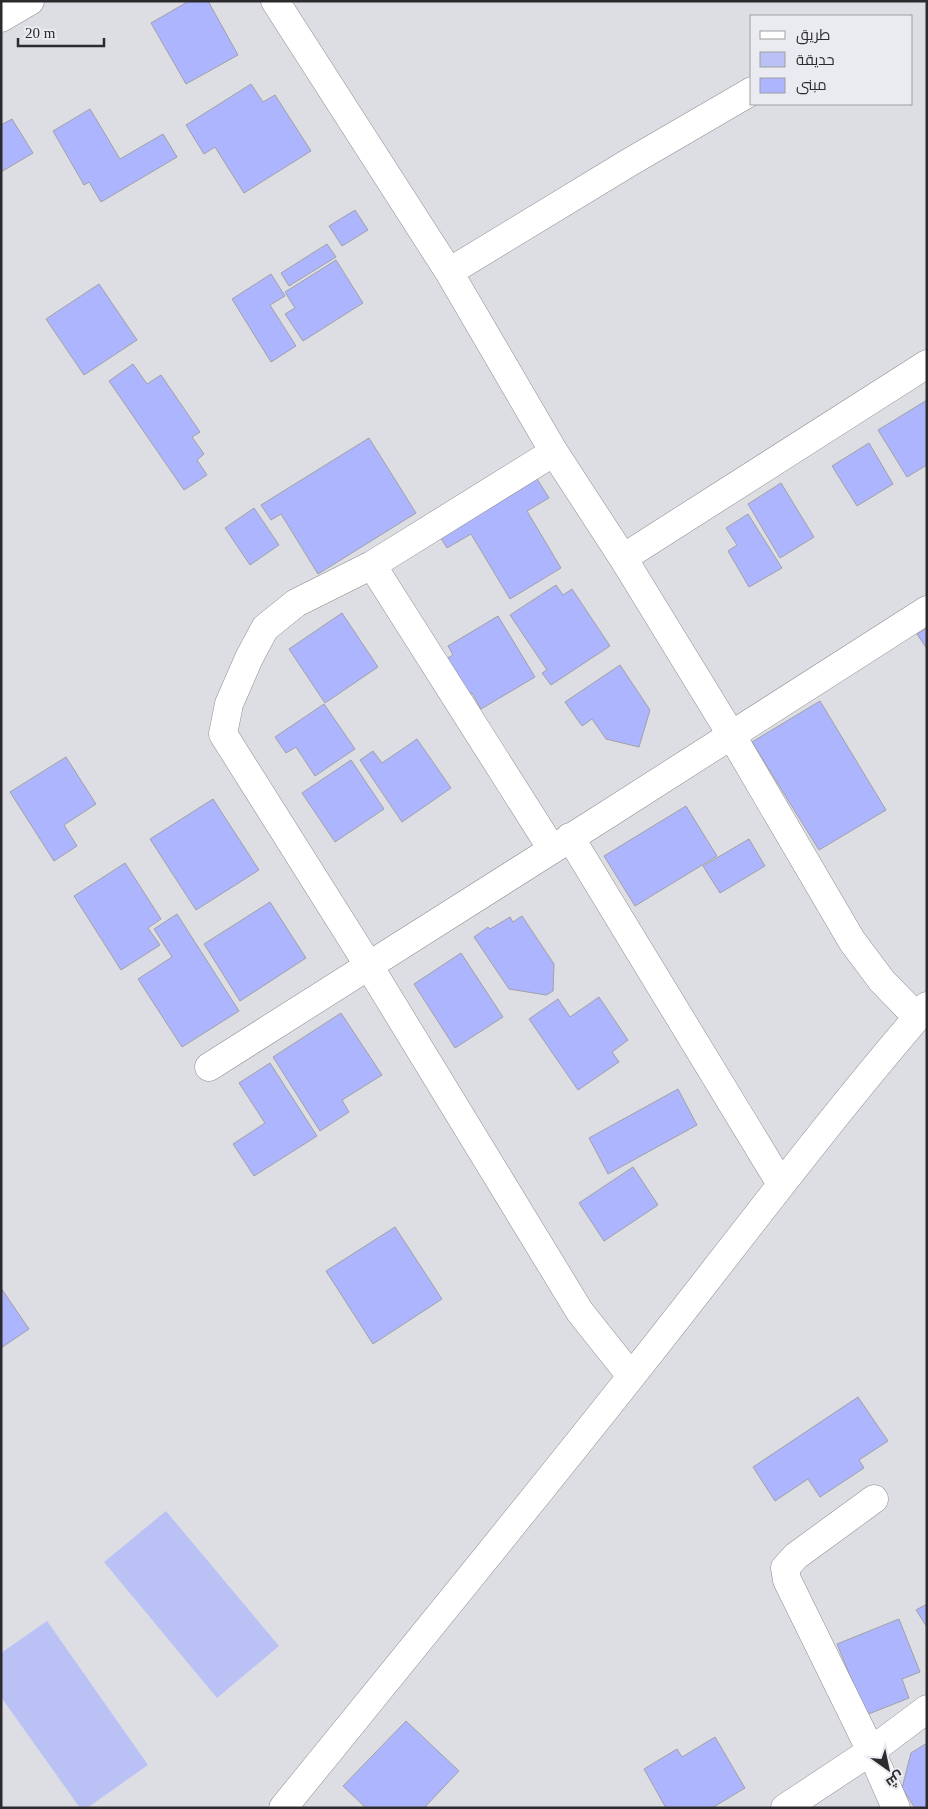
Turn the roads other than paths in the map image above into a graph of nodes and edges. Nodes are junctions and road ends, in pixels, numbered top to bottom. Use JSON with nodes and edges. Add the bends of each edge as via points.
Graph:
{"nodes":[{"id":1,"x":275,"y":1,"type":"edge"},
{"id":2,"x":750,"y":92,"type":"edge"},
{"id":3,"x":449,"y":272,"type":"junction"},
{"id":4,"x":927,"y":364,"type":"edge"},
{"id":5,"x":554,"y":452,"type":"junction"},
{"id":6,"x":623,"y":558,"type":"junction"},
{"id":7,"x":372,"y":565,"type":"junction"},
{"id":8,"x":927,"y":610,"type":"edge"},
{"id":9,"x":732,"y":736,"type":"junction"},
{"id":10,"x":561,"y":843,"type":"junction"},
{"id":11,"x":368,"y":966,"type":"junction"},
{"id":12,"x":922,"y":1012,"type":"edge"},
{"id":13,"x":209,"y":1067,"type":"dead end"},
{"id":14,"x":781,"y":1184,"type":"junction"},
{"id":15,"x":631,"y":1376,"type":"junction"},
{"id":16,"x":874,"y":1499,"type":"dead end"},
{"id":17,"x":927,"y":1709,"type":"edge"},
{"id":18,"x":871,"y":1751,"type":"junction"},
{"id":19,"x":283,"y":1808,"type":"edge"},
{"id":20,"x":784,"y":1808,"type":"edge"},
{"id":21,"x":896,"y":1808,"type":"edge"}],
"edges":[{"from":1,"to":3,"type":"street"},
{"from":2,"to":3,"type":"street"},
{"from":3,"to":5,"type":"street"},
{"from":4,"to":6,"type":"street"},
{"from":5,"to":6,"type":"street"},
{"from":5,"to":7,"type":"street"},
{"from":6,"to":9,"type":"street"},
{"from":7,"to":10,"type":"street"},
{"from":7,"to":11,"type":"street","via":[[296,603],[265,628],[229,704],[223,734]]},
{"from":8,"to":9,"type":"street"},
{"from":9,"to":10,"type":"street"},
{"from":9,"to":12,"type":"street","via":[[852,941],[882,981]]},
{"from":10,"to":11,"type":"street"},
{"from":10,"to":14,"type":"street"},
{"from":11,"to":13,"type":"street"},
{"from":11,"to":15,"type":"street","via":[[580,1312]]},
{"from":12,"to":14,"type":"street"},
{"from":14,"to":15,"type":"street"},
{"from":15,"to":19,"type":"street"},
{"from":16,"to":18,"type":"street","via":[[784,1568]]},
{"from":17,"to":18,"type":"street"},
{"from":18,"to":20,"type":"street"},
{"from":18,"to":21,"type":"street"}]}
